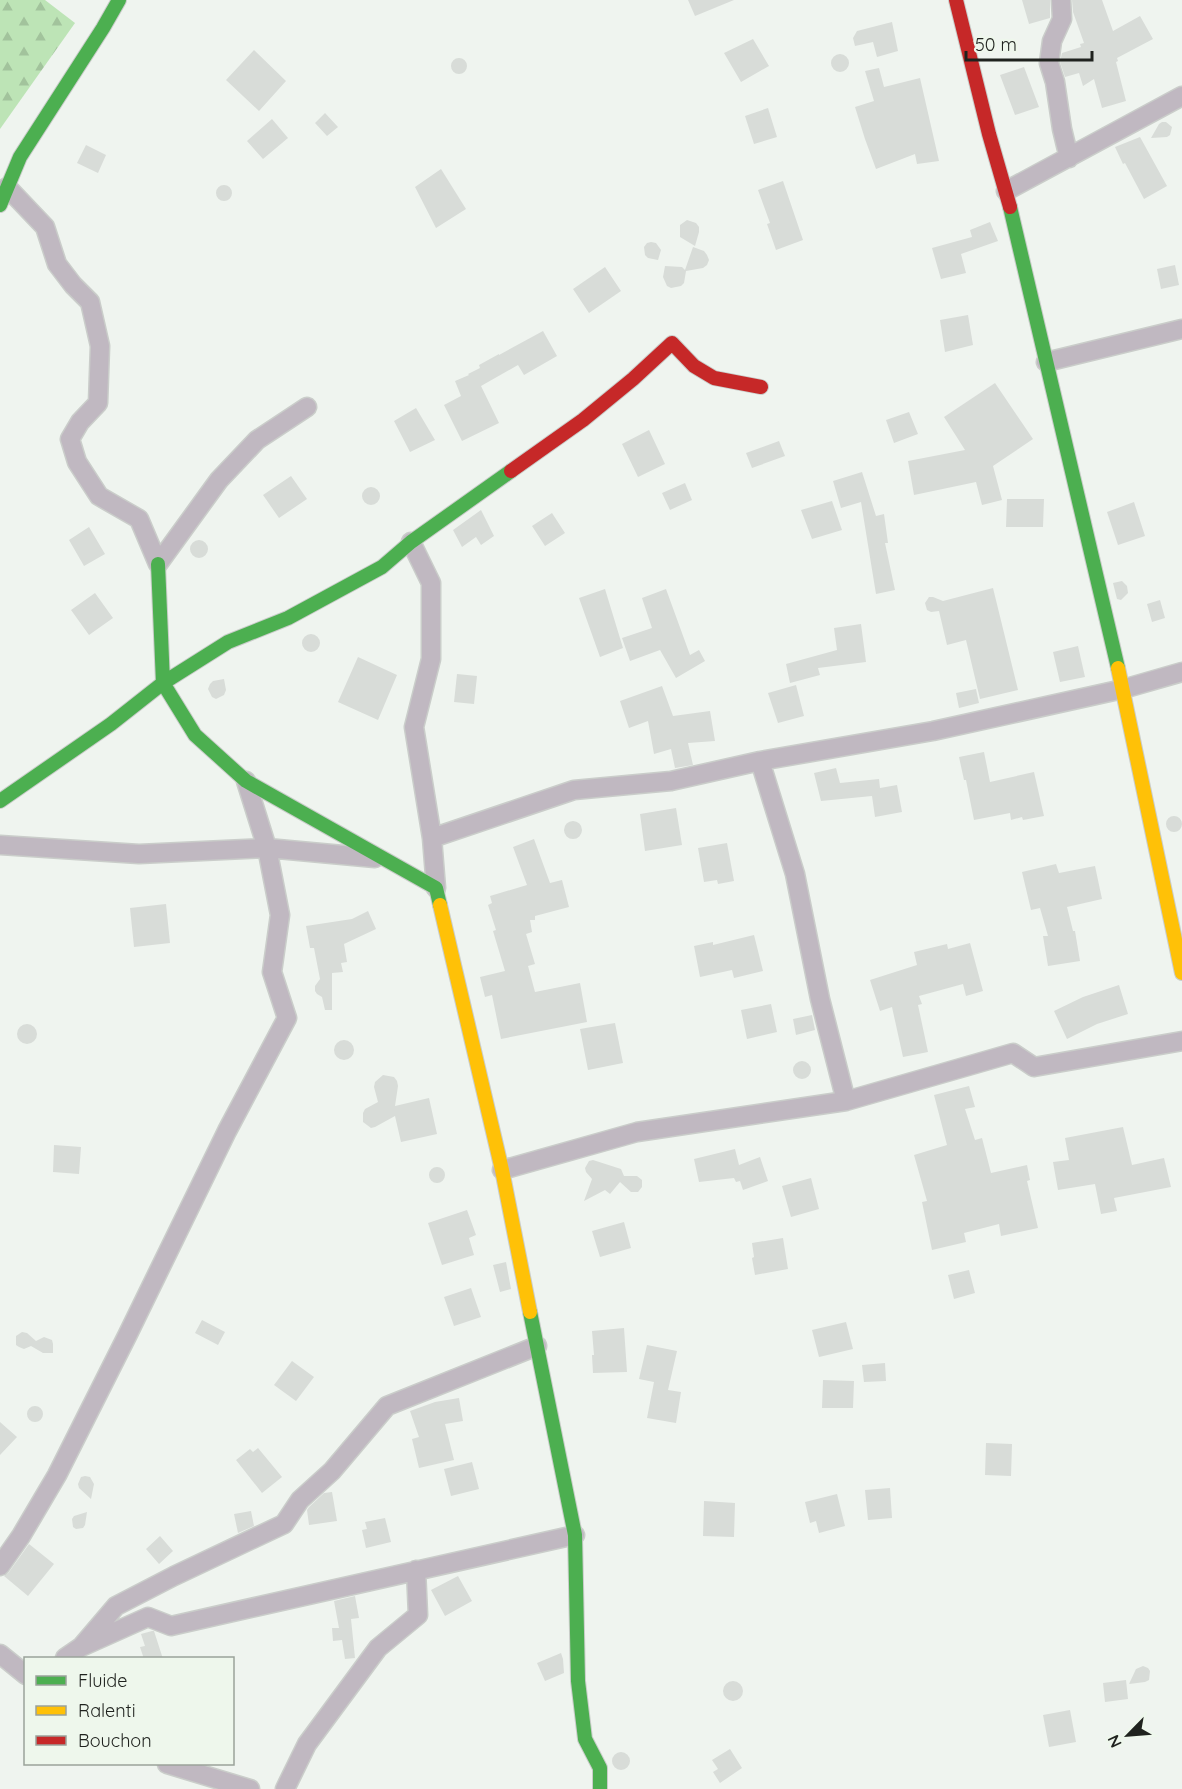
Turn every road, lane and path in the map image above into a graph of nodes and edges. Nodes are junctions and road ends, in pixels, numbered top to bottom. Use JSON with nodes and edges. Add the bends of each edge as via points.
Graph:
{"nodes":[{"id":1,"x":119,"y":0,"type":"edge"},
{"id":2,"x":956,"y":0,"type":"edge"},
{"id":3,"x":1061,"y":0,"type":"edge"},
{"id":4,"x":1182,"y":96,"type":"edge"},
{"id":5,"x":20,"y":158,"type":"junction"},
{"id":6,"x":1069,"y":158,"type":"junction"},
{"id":7,"x":0,"y":167,"type":"edge"},
{"id":8,"x":7,"y":187,"type":"junction"},
{"id":9,"x":1006,"y":191,"type":"junction"},
{"id":10,"x":0,"y":205,"type":"edge"},
{"id":11,"x":1182,"y":329,"type":"edge"},
{"id":12,"x":1046,"y":362,"type":"junction"},
{"id":13,"x":761,"y":387,"type":"dead end"},
{"id":14,"x":307,"y":407,"type":"dead end"},
{"id":15,"x":411,"y":542,"type":"junction"},
{"id":16,"x":158,"y":564,"type":"junction"},
{"id":17,"x":1182,"y":672,"type":"edge"},
{"id":18,"x":163,"y":683,"type":"junction"},
{"id":19,"x":1123,"y":689,"type":"junction"},
{"id":20,"x":760,"y":761,"type":"junction"},
{"id":21,"x":246,"y":781,"type":"junction"},
{"id":22,"x":0,"y":801,"type":"edge"},
{"id":23,"x":432,"y":838,"type":"junction"},
{"id":24,"x":0,"y":845,"type":"edge"},
{"id":25,"x":267,"y":848,"type":"junction"},
{"id":26,"x":382,"y":859,"type":"junction"},
{"id":27,"x":436,"y":888,"type":"junction"},
{"id":28,"x":1182,"y":973,"type":"edge"},
{"id":29,"x":1182,"y":1041,"type":"edge"},
{"id":30,"x":846,"y":1101,"type":"junction"},
{"id":31,"x":502,"y":1170,"type":"junction"},
{"id":32,"x":537,"y":1346,"type":"junction"},
{"id":33,"x":575,"y":1535,"type":"junction"},
{"id":34,"x":0,"y":1566,"type":"edge"},
{"id":35,"x":416,"y":1570,"type":"junction"},
{"id":36,"x":81,"y":1647,"type":"junction"},
{"id":37,"x":0,"y":1654,"type":"edge"},
{"id":38,"x":68,"y":1657,"type":"edge"},
{"id":39,"x":24,"y":1673,"type":"edge"},
{"id":40,"x":170,"y":1765,"type":"edge"},
{"id":41,"x":250,"y":1789,"type":"edge"},
{"id":42,"x":285,"y":1789,"type":"edge"},
{"id":43,"x":600,"y":1789,"type":"edge"}],
"edges":[{"from":1,"to":5,"type":"street"},
{"from":2,"to":9,"type":"street"},
{"from":3,"to":6,"type":"street","via":[[1062,19],[1052,41],[1049,63]]},
{"from":4,"to":6,"type":"street"},
{"from":5,"to":7,"type":"street"},
{"from":5,"to":8,"type":"street"},
{"from":6,"to":9,"type":"street"},
{"from":8,"to":10,"type":"street"},
{"from":8,"to":16,"type":"street","via":[[45,227],[57,264],[90,302],[100,346],[98,403],[70,439],[76,462],[99,496],[140,519]]},
{"from":9,"to":12,"type":"street"},
{"from":11,"to":12,"type":"street"},
{"from":12,"to":19,"type":"street"},
{"from":13,"to":15,"type":"street","via":[[714,378],[694,366],[672,343],[583,420]]},
{"from":14,"to":16,"type":"street","via":[[257,440],[219,480]]},
{"from":15,"to":18,"type":"street","via":[[382,567],[288,618],[228,642]]},
{"from":15,"to":23,"type":"street","via":[[430,583],[431,659],[414,728]]},
{"from":16,"to":18,"type":"street"},
{"from":17,"to":19,"type":"street"},
{"from":18,"to":21,"type":"street","via":[[195,735]]},
{"from":18,"to":22,"type":"street"},
{"from":19,"to":20,"type":"street","via":[[933,731]]},
{"from":19,"to":28,"type":"street"},
{"from":20,"to":23,"type":"street","via":[[671,781],[574,790]]},
{"from":20,"to":30,"type":"street","via":[[795,874],[820,999]]},
{"from":21,"to":25,"type":"street"},
{"from":21,"to":26,"type":"street"},
{"from":23,"to":27,"type":"street"},
{"from":24,"to":25,"type":"street","via":[[139,854]]},
{"from":25,"to":26,"type":"street"},
{"from":25,"to":34,"type":"street","via":[[280,915],[272,972],[286,1018],[57,1475]]},
{"from":26,"to":27,"type":"street"},
{"from":27,"to":31,"type":"street"},
{"from":29,"to":30,"type":"street","via":[[1034,1066],[1014,1053]]},
{"from":30,"to":31,"type":"street","via":[[637,1132]]},
{"from":31,"to":32,"type":"street"},
{"from":32,"to":33,"type":"street"},
{"from":32,"to":36,"type":"street","via":[[387,1406],[332,1472],[300,1500],[284,1524],[116,1606]]},
{"from":33,"to":35,"type":"street"},
{"from":33,"to":43,"type":"street","via":[[578,1681],[585,1739],[600,1768]]},
{"from":35,"to":36,"type":"street","via":[[171,1626],[148,1617]]},
{"from":35,"to":42,"type":"street","via":[[418,1615],[378,1648],[307,1744]]},
{"from":36,"to":38,"type":"street"},
{"from":37,"to":39,"type":"street"},
{"from":40,"to":41,"type":"street"}]}
